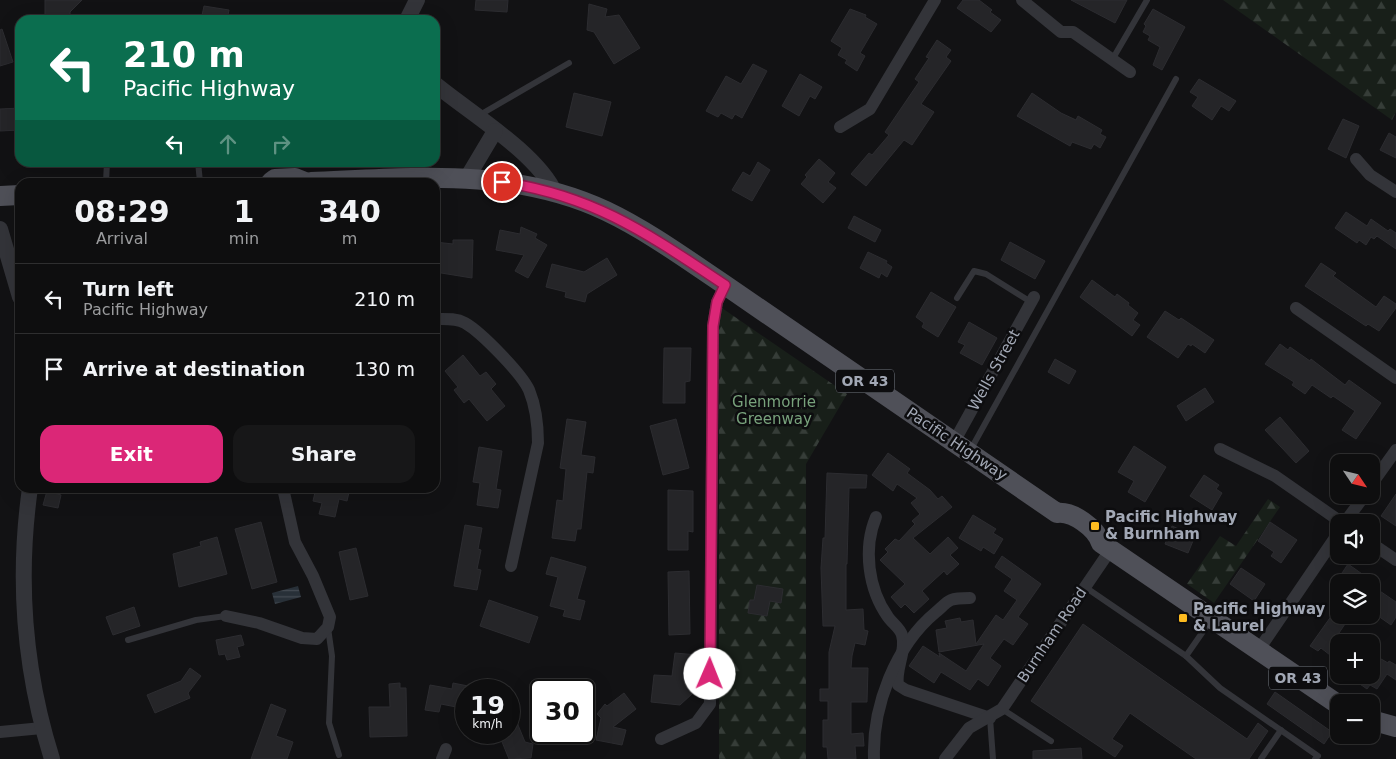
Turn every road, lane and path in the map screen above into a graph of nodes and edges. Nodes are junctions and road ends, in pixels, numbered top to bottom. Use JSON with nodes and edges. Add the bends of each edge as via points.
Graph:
{"nodes":[{"id":1,"x":417,"y":0,"type":"edge"},
{"id":2,"x":935,"y":0,"type":"edge"},
{"id":3,"x":1022,"y":0,"type":"edge"},
{"id":4,"x":1147,"y":0,"type":"edge"},
{"id":5,"x":410,"y":15,"type":"edge"},
{"id":6,"x":1112,"y":60,"type":"junction"},
{"id":7,"x":569,"y":63,"type":"dead end"},
{"id":8,"x":1130,"y":72,"type":"dead end"},
{"id":9,"x":1176,"y":79,"type":"dead end"},
{"id":10,"x":440,"y":88,"type":"edge"},
{"id":11,"x":477,"y":117,"type":"junction"},
{"id":12,"x":840,"y":126,"type":"dead end"},
{"id":13,"x":495,"y":131,"type":"junction"},
{"id":14,"x":1356,"y":159,"type":"dead end"},
{"id":15,"x":419,"y":178,"type":"edge"},
{"id":16,"x":440,"y":178,"type":"edge"},
{"id":17,"x":440,"y":178,"type":"edge"},
{"id":18,"x":468,"y":178,"type":"junction"},
{"id":19,"x":1396,"y":192,"type":"edge"},
{"id":20,"x":555,"y":193,"type":"junction"},
{"id":21,"x":15,"y":195,"type":"edge"},
{"id":22,"x":0,"y":196,"type":"edge"},
{"id":23,"x":0,"y":230,"type":"edge"},
{"id":24,"x":15,"y":280,"type":"edge"},
{"id":25,"x":725,"y":285,"type":"junction"},
{"id":26,"x":957,"y":298,"type":"dead end"},
{"id":27,"x":1033,"y":300,"type":"joint"},
{"id":28,"x":1296,"y":308,"type":"dead end"},
{"id":29,"x":440,"y":319,"type":"edge"},
{"id":30,"x":1396,"y":378,"type":"edge"},
{"id":31,"x":962,"y":448,"type":"junction"},
{"id":32,"x":1220,"y":450,"type":"dead end"},
{"id":33,"x":1396,"y":450,"type":"edge"},
{"id":34,"x":1380,"y":473,"type":"edge"},
{"id":35,"x":30,"y":493,"type":"edge"},
{"id":36,"x":284,"y":493,"type":"edge"},
{"id":37,"x":1330,"y":515,"type":"edge"},
{"id":38,"x":876,"y":517,"type":"dead end"},
{"id":39,"x":1330,"y":545,"type":"edge"},
{"id":40,"x":1106,"y":546,"type":"junction"},
{"id":41,"x":1380,"y":549,"type":"edge"},
{"id":42,"x":1396,"y":560,"type":"edge"},
{"id":43,"x":511,"y":566,"type":"dead end"},
{"id":44,"x":1085,"y":587,"type":"junction"},
{"id":45,"x":970,"y":598,"type":"dead end"},
{"id":46,"x":226,"y":616,"type":"joint"},
{"id":47,"x":1212,"y":619,"type":"junction"},
{"id":48,"x":328,"y":627,"type":"junction"},
{"id":49,"x":128,"y":640,"type":"dead end"},
{"id":50,"x":1258,"y":650,"type":"junction"},
{"id":51,"x":902,"y":655,"type":"junction"},
{"id":52,"x":1186,"y":656,"type":"junction"},
{"id":53,"x":1330,"y":699,"type":"edge"},
{"id":54,"x":1002,"y":709,"type":"junction"},
{"id":55,"x":990,"y":718,"type":"junction"},
{"id":56,"x":1380,"y":723,"type":"edge"},
{"id":57,"x":1396,"y":727,"type":"edge"},
{"id":58,"x":42,"y":728,"type":"junction"},
{"id":59,"x":1281,"y":730,"type":"junction"},
{"id":60,"x":0,"y":732,"type":"edge"},
{"id":61,"x":661,"y":739,"type":"dead end"},
{"id":62,"x":1052,"y":741,"type":"dead end"},
{"id":63,"x":339,"y":755,"type":"dead end"},
{"id":64,"x":52,"y":759,"type":"edge"},
{"id":65,"x":874,"y":759,"type":"edge"},
{"id":66,"x":945,"y":759,"type":"edge"},
{"id":67,"x":993,"y":759,"type":"edge"},
{"id":68,"x":1261,"y":759,"type":"edge"},
{"id":69,"x":1314,"y":759,"type":"edge"}],
"edges":[{"from":1,"to":5,"type":"street"},
{"from":2,"to":12,"type":"street","via":[[870,109]]},
{"from":3,"to":6,"type":"street","via":[[1061,32],[1073,32]]},
{"from":4,"to":6,"type":"lane"},
{"from":6,"to":8,"type":"street"},
{"from":7,"to":11,"type":"lane"},
{"from":9,"to":31,"type":"lane"},
{"from":10,"to":11,"type":"street"},
{"from":11,"to":13,"type":"street"},
{"from":13,"to":18,"type":"street"},
{"from":13,"to":20,"type":"street","via":[[548,177]]},
{"from":14,"to":19,"type":"street","via":[[1370,174]]},
{"from":15,"to":17,"type":"main road","name":"Pacific Highway","number":"OR 43"},
{"from":16,"to":18,"type":"main road","name":"Pacific Highway","number":"OR 43"},
{"from":18,"to":20,"type":"main road","name":"Pacific Highway","number":"OR 43","via":[[530,186]]},
{"from":20,"to":25,"type":"main road","name":"Pacific Highway","number":"OR 43","via":[[629,223]]},
{"from":21,"to":22,"type":"main road"},
{"from":23,"to":24,"type":"street"},
{"from":25,"to":31,"type":"main road","name":"Pacific Highway","number":"OR 43"},
{"from":25,"to":61,"type":"street","via":[[717,302],[713,326],[710,704],[696,723]]},
{"from":26,"to":27,"type":"lane","via":[[974,271],[986,274]]},
{"from":27,"to":31,"type":"street","name":"Wells Street"},
{"from":28,"to":30,"type":"street"},
{"from":29,"to":43,"type":"street","via":[[464,323],[519,373],[538,422],[538,443]]},
{"from":31,"to":40,"type":"main road","name":"Pacific Highway","number":"OR 43","via":[[1057,513],[1059,522],[1092,544]]},
{"from":32,"to":37,"type":"street","via":[[1275,476]]},
{"from":33,"to":34,"type":"street"},
{"from":35,"to":58,"type":"street","via":[[24,549],[24,618],[29,665]]},
{"from":36,"to":48,"type":"street","via":[[295,542],[330,617]]},
{"from":38,"to":51,"type":"street","via":[[868,544],[871,572],[888,618],[902,633]]},
{"from":39,"to":50,"type":"street"},
{"from":40,"to":44,"type":"street","name":"Burnham Road"},
{"from":40,"to":47,"type":"main road","name":"Pacific Highway","number":"OR 43"},
{"from":41,"to":42,"type":"street"},
{"from":44,"to":52,"type":"lane"},
{"from":44,"to":54,"type":"street","name":"Burnham Road"},
{"from":45,"to":51,"type":"street","via":[[951,600],[928,619]]},
{"from":46,"to":48,"type":"street","via":[[302,638],[317,639]]},
{"from":46,"to":49,"type":"lane","via":[[196,620]]},
{"from":47,"to":50,"type":"main road","name":"Pacific Highway","number":"OR 43"},
{"from":47,"to":52,"type":"lane"},
{"from":48,"to":63,"type":"lane","via":[[332,656],[330,723]]},
{"from":50,"to":53,"type":"main road","name":"Pacific Highway","number":"OR 43"},
{"from":51,"to":55,"type":"street","via":[[897,680],[902,688]]},
{"from":51,"to":65,"type":"street","via":[[888,683],[876,720]]},
{"from":52,"to":59,"type":"lane","via":[[1220,688]]},
{"from":54,"to":55,"type":"street","name":"Burnham Road"},
{"from":54,"to":62,"type":"lane"},
{"from":55,"to":66,"type":"street","name":"Burnham Road","via":[[969,728]]},
{"from":55,"to":67,"type":"lane"},
{"from":56,"to":57,"type":"main road"},
{"from":58,"to":60,"type":"street"},
{"from":58,"to":64,"type":"street"},
{"from":59,"to":68,"type":"lane"},
{"from":59,"to":69,"type":"lane","via":[[1318,756]]}]}
